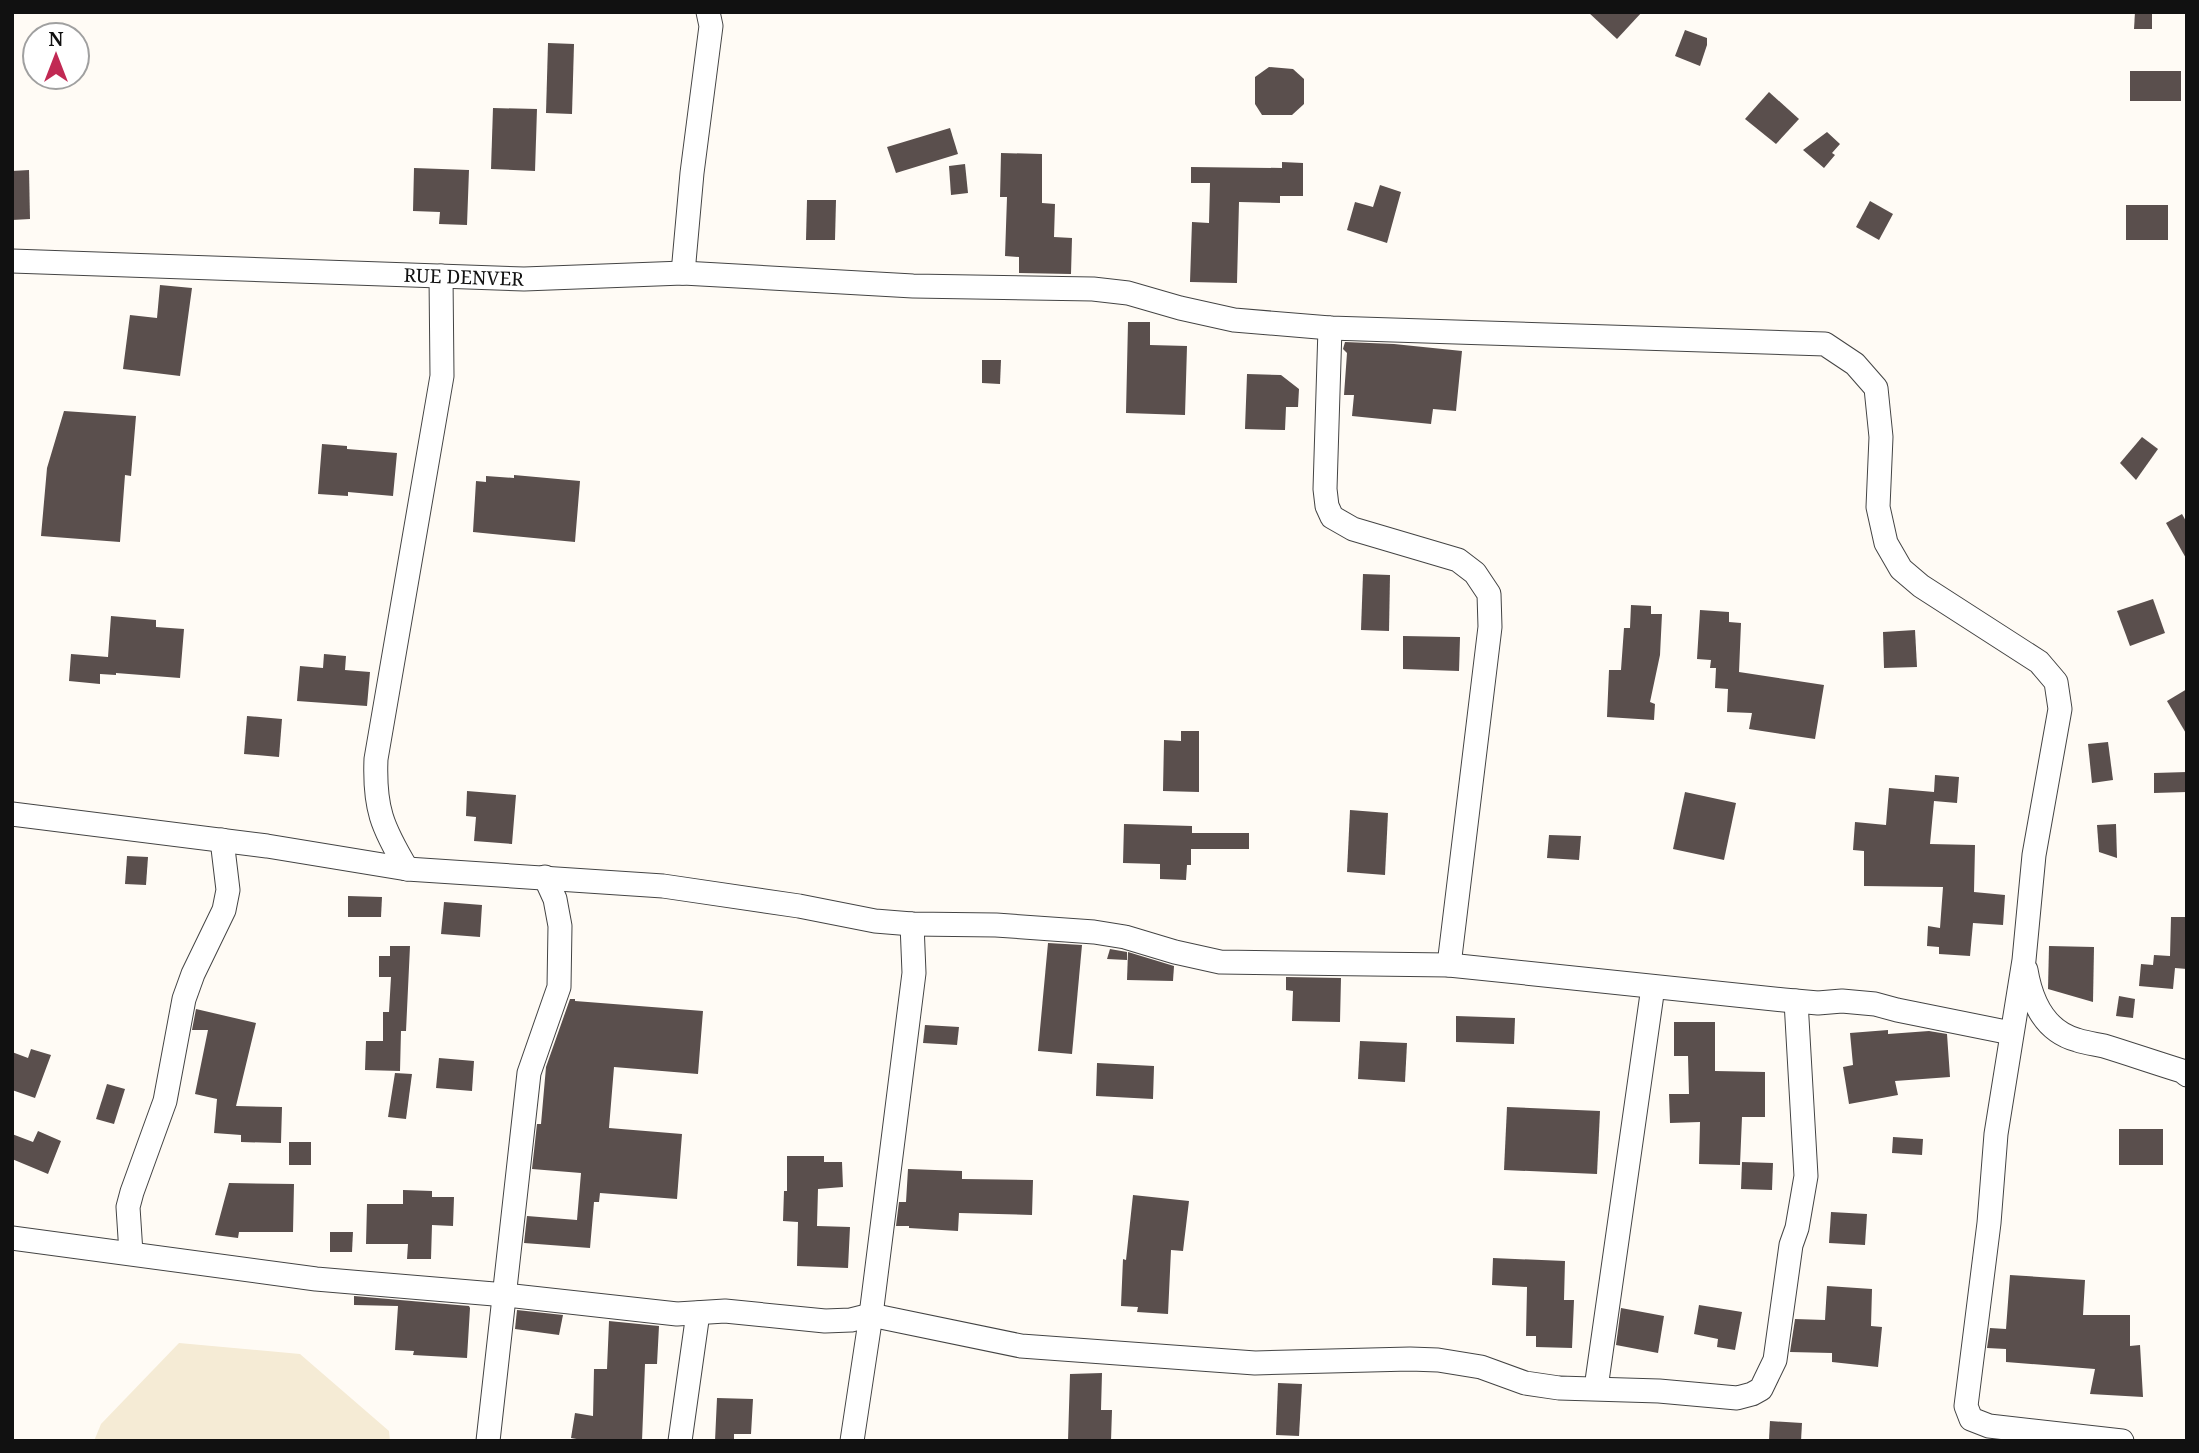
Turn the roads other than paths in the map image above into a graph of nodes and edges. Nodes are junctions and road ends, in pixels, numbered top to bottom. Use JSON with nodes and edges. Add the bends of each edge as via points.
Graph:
{"nodes":[{"id":1,"x":708,"y":12,"type":"edge"},
{"id":2,"x":12,"y":261,"type":"edge"},
{"id":3,"x":683,"y":273,"type":"junction"},
{"id":4,"x":441,"y":276,"type":"junction"},
{"id":5,"x":1330,"y":328,"type":"junction"},
{"id":6,"x":12,"y":814,"type":"edge"},
{"id":7,"x":222,"y":840,"type":"junction"},
{"id":8,"x":407,"y":869,"type":"junction"},
{"id":9,"x":545,"y":877,"type":"junction"},
{"id":10,"x":912,"y":924,"type":"junction"},
{"id":11,"x":2024,"y":960,"type":"junction"},
{"id":12,"x":1449,"y":965,"type":"junction"},
{"id":13,"x":1654,"y":987,"type":"junction"},
{"id":14,"x":1797,"y":1001,"type":"junction"},
{"id":15,"x":2011,"y":1033,"type":"junction"},
{"id":16,"x":2187,"y":1074,"type":"edge"},
{"id":17,"x":12,"y":1238,"type":"edge"},
{"id":18,"x":131,"y":1253,"type":"junction"},
{"id":19,"x":506,"y":1295,"type":"junction"},
{"id":20,"x":698,"y":1313,"type":"junction"},
{"id":21,"x":871,"y":1315,"type":"junction"},
{"id":22,"x":1596,"y":1388,"type":"junction"},
{"id":23,"x":488,"y":1441,"type":"edge"},
{"id":24,"x":680,"y":1441,"type":"edge"},
{"id":25,"x":852,"y":1441,"type":"edge"},
{"id":26,"x":2122,"y":1441,"type":"edge"}],
"edges":[{"from":1,"to":3,"type":"street","via":[[711,26]]},
{"from":2,"to":4,"type":"street","name":"RUE DENVER"},
{"from":3,"to":4,"type":"street","name":"RUE DENVER","via":[[524,279]]},
{"from":3,"to":5,"type":"street","name":"RUE DENVER","via":[[913,286],[1093,289],[1128,293],[1234,320]]},
{"from":4,"to":8,"type":"street","via":[[442,376],[376,759],[380,818]]},
{"from":5,"to":11,"type":"street","name":"RUE DENVER","via":[[1825,344],[1855,364],[1876,388],[1881,437],[1878,507],[1886,543],[1901,569],[2039,662],[2056,682],[2060,709],[2034,855]]},
{"from":5,"to":12,"type":"street","via":[[1325,489],[1332,517],[1353,529],[1458,560],[1475,573],[1489,594],[1490,627]]},
{"from":6,"to":7,"type":"street"},
{"from":7,"to":8,"type":"street"},
{"from":7,"to":18,"type":"street","via":[[228,891],[224,910],[184,999],[165,1101],[128,1208]]},
{"from":8,"to":9,"type":"street"},
{"from":9,"to":10,"type":"street","via":[[663,886]]},
{"from":9,"to":19,"type":"street","via":[[561,926],[559,987],[529,1073]]},
{"from":10,"to":12,"type":"street","via":[[1094,932],[1220,962]]},
{"from":10,"to":21,"type":"street","via":[[915,973]]},
{"from":11,"to":15,"type":"street"},
{"from":11,"to":16,"type":"street","via":[[2037,1009],[2052,1027],[2074,1040]]},
{"from":12,"to":13,"type":"street"},
{"from":13,"to":14,"type":"street"},
{"from":13,"to":22,"type":"street"},
{"from":14,"to":15,"type":"street","via":[[1875,1004]]},
{"from":14,"to":22,"type":"street","via":[[1806,1176],[1775,1360],[1767,1378],[1761,1389],[1737,1398]]},
{"from":15,"to":26,"type":"street","via":[[1967,1413],[1989,1426]]},
{"from":17,"to":18,"type":"street"},
{"from":18,"to":19,"type":"street","via":[[316,1279]]},
{"from":19,"to":20,"type":"street"},
{"from":19,"to":23,"type":"street"},
{"from":20,"to":21,"type":"street","via":[[725,1311],[825,1321]]},
{"from":20,"to":24,"type":"street"},
{"from":21,"to":22,"type":"street","via":[[1021,1346],[1255,1363],[1438,1360],[1481,1367],[1525,1383]]},
{"from":21,"to":25,"type":"street"}]}
